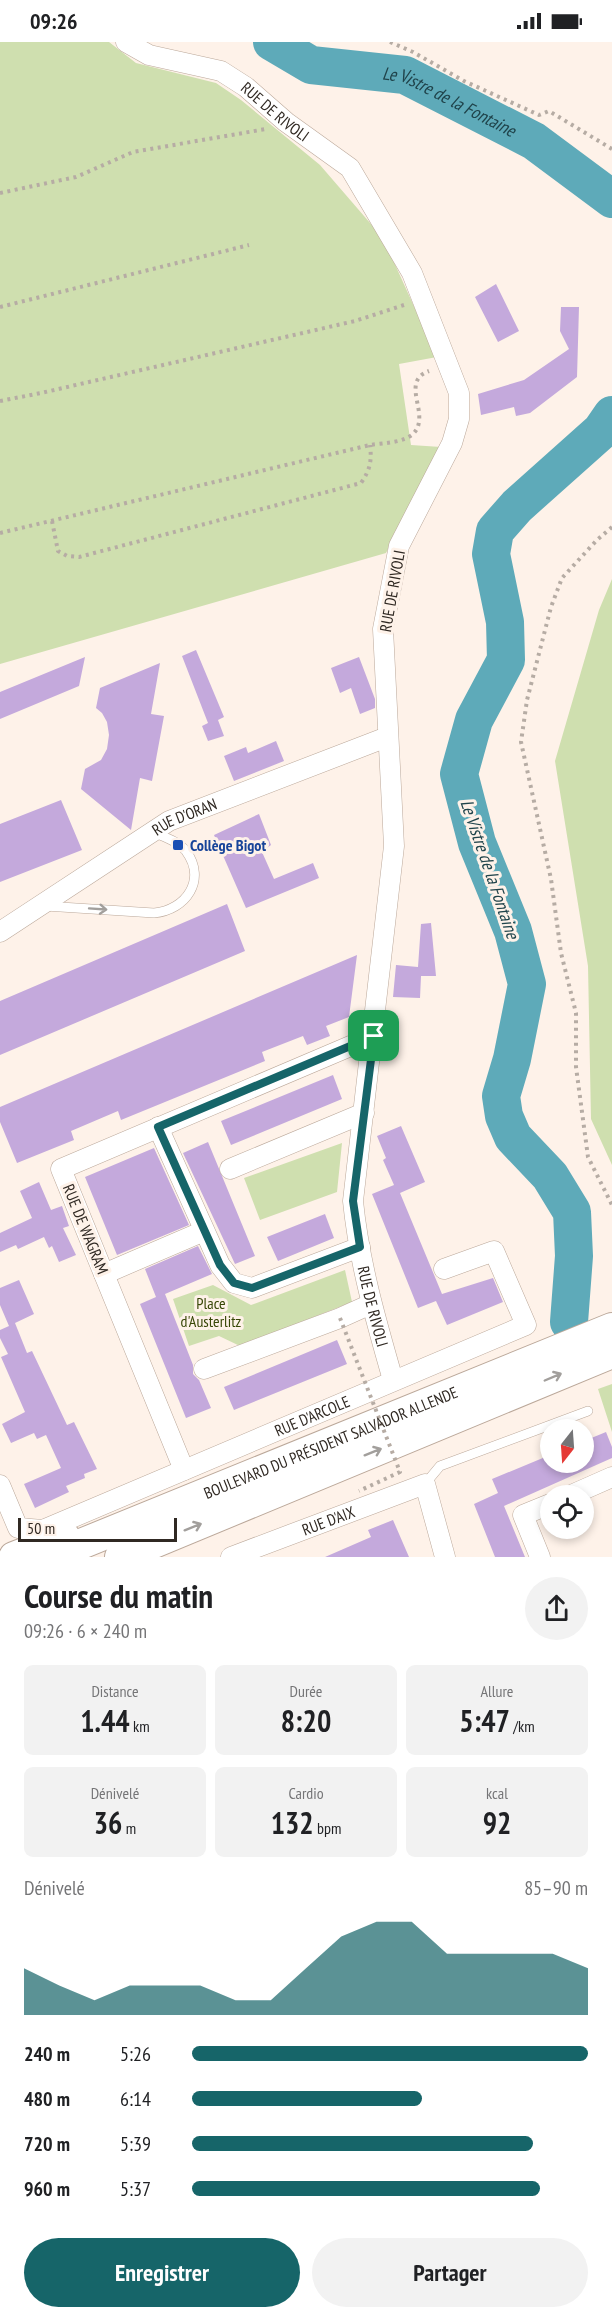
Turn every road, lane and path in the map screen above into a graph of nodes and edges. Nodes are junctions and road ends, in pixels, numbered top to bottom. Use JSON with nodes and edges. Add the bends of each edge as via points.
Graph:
{"nodes":[{"id":1,"x":126,"y":42,"type":"edge"},
{"id":2,"x":390,"y":42,"type":"edge"},
{"id":3,"x":286,"y":122,"type":"junction"},
{"id":4,"x":612,"y":149,"type":"edge"},
{"id":5,"x":0,"y":192,"type":"edge"},
{"id":6,"x":249,"y":245,"type":"dead end"},
{"id":7,"x":422,"y":299,"type":"junction"},
{"id":8,"x":0,"y":307,"type":"edge"},
{"id":9,"x":447,"y":364,"type":"junction"},
{"id":10,"x":0,"y":401,"type":"edge"},
{"id":11,"x":369,"y":445,"type":"junction"},
{"id":12,"x":52,"y":521,"type":"junction"},
{"id":13,"x":612,"y":527,"type":"edge"},
{"id":14,"x":0,"y":533,"type":"edge"},
{"id":15,"x":387,"y":737,"type":"junction"},
{"id":16,"x":153,"y":832,"type":"junction"},
{"id":17,"x":40,"y":906,"type":"junction"},
{"id":18,"x":0,"y":932,"type":"edge"},
{"id":19,"x":374,"y":1036,"type":"junction"},
{"id":20,"x":364,"y":1113,"type":"junction"},
{"id":21,"x":158,"y":1127,"type":"junction"},
{"id":22,"x":230,"y":1169,"type":"dead end"},
{"id":23,"x":612,"y":1205,"type":"edge"},
{"id":24,"x":204,"y":1231,"type":"junction"},
{"id":25,"x":360,"y":1247,"type":"junction"},
{"id":26,"x":444,"y":1269,"type":"dead end"},
{"id":27,"x":104,"y":1274,"type":"junction"},
{"id":28,"x":371,"y":1304,"type":"junction"},
{"id":29,"x":340,"y":1318,"type":"junction"},
{"id":30,"x":612,"y":1328,"type":"edge"},
{"id":31,"x":612,"y":1353,"type":"edge"},
{"id":32,"x":534,"y":1361,"type":"junction"},
{"id":33,"x":204,"y":1369,"type":"dead end"},
{"id":34,"x":393,"y":1380,"type":"junction"},
{"id":35,"x":588,"y":1411,"type":"dead end"},
{"id":36,"x":184,"y":1470,"type":"junction"},
{"id":37,"x":612,"y":1477,"type":"edge"},
{"id":38,"x":425,"y":1484,"type":"junction"},
{"id":39,"x":0,"y":1485,"type":"edge"},
{"id":40,"x":594,"y":1485,"type":"edge"},
{"id":41,"x":359,"y":1491,"type":"dead end"},
{"id":42,"x":540,"y":1507,"type":"edge"},
{"id":43,"x":14,"y":1557,"type":"edge"},
{"id":44,"x":49,"y":1557,"type":"edge"},
{"id":45,"x":120,"y":1557,"type":"edge"},
{"id":46,"x":231,"y":1557,"type":"edge"},
{"id":47,"x":445,"y":1557,"type":"edge"},
{"id":48,"x":540,"y":1557,"type":"edge"}],
"edges":[{"from":1,"to":3,"type":"street","name":"RUE DE RIVOLI","via":[[149,55],[221,71]]},
{"from":2,"to":4,"type":"path","via":[[539,116],[549,111]]},
{"from":3,"to":5,"type":"path","via":[[260,131],[133,152],[76,177]]},
{"from":3,"to":7,"type":"street","name":"RUE DE RIVOLI","via":[[350,168],[412,273]]},
{"from":6,"to":8,"type":"path"},
{"from":7,"to":9,"type":"street","name":"RUE DE RIVOLI"},
{"from":7,"to":10,"type":"path","via":[[355,321]]},
{"from":9,"to":11,"type":"path","via":[[422,374],[417,381],[415,391],[421,420],[414,433],[403,440]]},
{"from":9,"to":15,"type":"street","name":"RUE DE RIVOLI","via":[[459,393],[459,419],[452,443],[399,546],[383,629]]},
{"from":11,"to":12,"type":"path"},
{"from":11,"to":12,"type":"path","via":[[372,460],[361,483],[79,557],[58,551]]},
{"from":12,"to":14,"type":"path"},
{"from":13,"to":23,"type":"path","via":[[562,578],[530,690],[521,742],[576,1013],[576,1067],[588,1157]]},
{"from":15,"to":16,"type":"street","name":"RUE D'ORAN","via":[[169,821]]},
{"from":15,"to":19,"type":"street","name":"RUE DE RIVOLI","via":[[394,846]]},
{"from":16,"to":17,"type":"street","name":"RUE D'ORAN"},
{"from":17,"to":16,"type":"lane","one_way":true,"via":[[154,913],[176,907],[190,891],[190,858],[175,842]]},
{"from":17,"to":18,"type":"street","name":"RUE D'ORAN"},
{"from":19,"to":20,"type":"street","name":"RUE DE RIVOLI"},
{"from":19,"to":21,"type":"street","name":"RUE DE WAGRAM"},
{"from":20,"to":22,"type":"street"},
{"from":20,"to":25,"type":"street","name":"RUE DE RIVOLI","via":[[353,1201]]},
{"from":21,"to":24,"type":"street"},
{"from":21,"to":27,"type":"street","name":"RUE DE WAGRAM","via":[[61,1169]]},
{"from":24,"to":25,"type":"street","via":[[220,1265],[234,1283],[252,1288]]},
{"from":24,"to":27,"type":"street"},
{"from":25,"to":28,"type":"street","name":"RUE DE RIVOLI"},
{"from":26,"to":34,"type":"street","name":"RUE D'ARCOLE","via":[[494,1251],[526,1325]]},
{"from":27,"to":36,"type":"street","name":"RUE DE WAGRAM"},
{"from":28,"to":29,"type":"street"},
{"from":28,"to":34,"type":"street","name":"RUE DE RIVOLI"},
{"from":29,"to":33,"type":"street"},
{"from":29,"to":41,"type":"path","bridge":true,"via":[[400,1472]]},
{"from":30,"to":32,"type":"main road","name":"BOULEVARD DU PRÉSIDENT SALVADOR ALLENDE"},
{"from":45,"to":31,"type":"main road","name":"BOULEVARD DU PRÉSIDENT SALVADOR ALLENDE","one_way":true},
{"from":32,"to":43,"type":"main road","via":[[453,1378]]},
{"from":32,"to":44,"type":"main road","name":"BOULEVARD DU PRÉSIDENT SALVADOR ALLENDE"},
{"from":34,"to":36,"type":"street","name":"RUE D'ARCOLE"},
{"from":35,"to":38,"type":"lane","via":[[440,1466]]},
{"from":36,"to":39,"type":"street","name":"RUE D'ARCOLE","via":[[43,1530],[18,1528]]},
{"from":37,"to":40,"type":"street"},
{"from":38,"to":46,"type":"street","name":"RUE D'AIX"},
{"from":38,"to":47,"type":"street"},
{"from":42,"to":48,"type":"street","via":[[523,1515]]}]}
